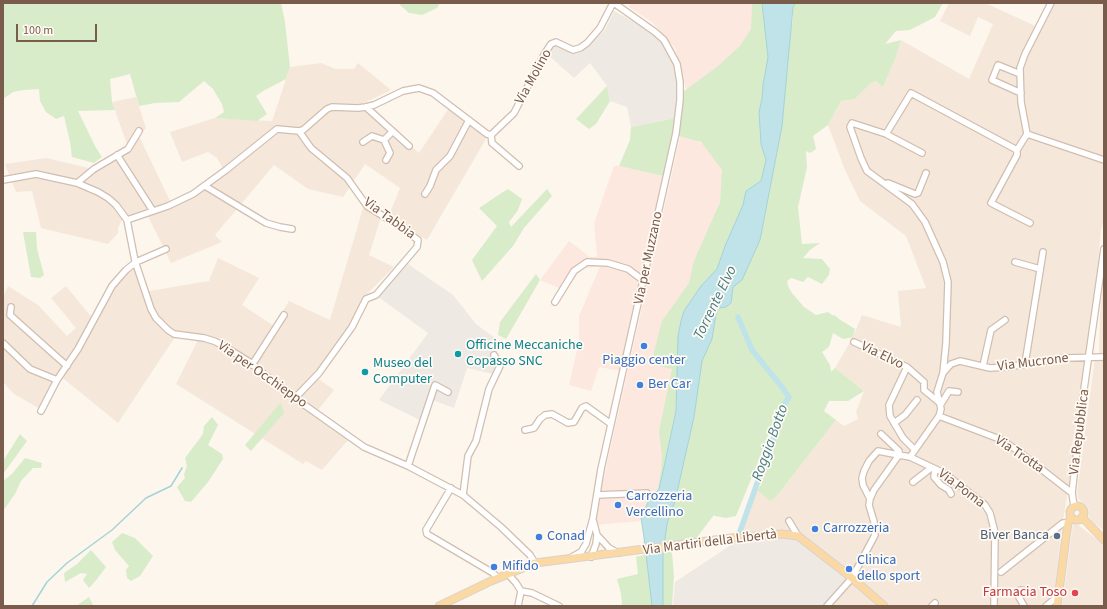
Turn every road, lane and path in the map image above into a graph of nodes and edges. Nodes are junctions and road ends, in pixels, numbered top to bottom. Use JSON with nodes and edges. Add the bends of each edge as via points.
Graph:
{"nodes":[{"id":1,"x":614,"y":3,"type":"edge"},
{"id":2,"x":1051,"y":3,"type":"edge"},
{"id":3,"x":1020,"y":74,"type":"junction"},
{"id":4,"x":1021,"y":93,"type":"junction"},
{"id":5,"x":366,"y":107,"type":"junction"},
{"id":6,"x":469,"y":120,"type":"junction"},
{"id":7,"x":139,"y":131,"type":"dead end"},
{"id":8,"x":299,"y":131,"type":"junction"},
{"id":9,"x":392,"y":132,"type":"junction"},
{"id":10,"x":886,"y":134,"type":"junction"},
{"id":11,"x":1027,"y":134,"type":"junction"},
{"id":12,"x":491,"y":135,"type":"junction"},
{"id":13,"x":384,"y":140,"type":"junction"},
{"id":14,"x":363,"y":142,"type":"dead end"},
{"id":15,"x":408,"y":146,"type":"dead end"},
{"id":16,"x":1017,"y":150,"type":"junction"},
{"id":17,"x":922,"y":153,"type":"dead end"},
{"id":18,"x":118,"y":155,"type":"junction"},
{"id":19,"x":386,"y":160,"type":"dead end"},
{"id":20,"x":1104,"y":160,"type":"edge"},
{"id":21,"x":519,"y":166,"type":"dead end"},
{"id":22,"x":926,"y":173,"type":"dead end"},
{"id":23,"x":3,"y":180,"type":"edge"},
{"id":24,"x":880,"y":180,"type":"junction"},
{"id":25,"x":77,"y":183,"type":"junction"},
{"id":26,"x":205,"y":186,"type":"junction"},
{"id":27,"x":425,"y":194,"type":"dead end"},
{"id":28,"x":153,"y":211,"type":"junction"},
{"id":29,"x":127,"y":220,"type":"junction"},
{"id":30,"x":1030,"y":223,"type":"dead end"},
{"id":31,"x":292,"y":229,"type":"dead end"},
{"id":32,"x":166,"y":249,"type":"dead end"},
{"id":33,"x":1104,"y":249,"type":"edge"},
{"id":34,"x":1043,"y":252,"type":"dead end"},
{"id":35,"x":136,"y":262,"type":"junction"},
{"id":36,"x":1015,"y":262,"type":"dead end"},
{"id":37,"x":1040,"y":269,"type":"junction"},
{"id":38,"x":644,"y":281,"type":"junction"},
{"id":39,"x":555,"y":302,"type":"dead end"},
{"id":40,"x":11,"y":308,"type":"dead end"},
{"id":41,"x":284,"y":315,"type":"dead end"},
{"id":42,"x":1005,"y":320,"type":"dead end"},
{"id":43,"x":854,"y":342,"type":"dead end"},
{"id":44,"x":3,"y":343,"type":"edge"},
{"id":45,"x":494,"y":355,"type":"dead end"},
{"id":46,"x":1089,"y":357,"type":"junction"},
{"id":47,"x":1104,"y":357,"type":"edge"},
{"id":48,"x":1025,"y":364,"type":"junction"},
{"id":49,"x":252,"y":365,"type":"junction"},
{"id":50,"x":67,"y":366,"type":"junction"},
{"id":51,"x":983,"y":366,"type":"junction"},
{"id":52,"x":907,"y":367,"type":"junction"},
{"id":53,"x":942,"y":373,"type":"junction"},
{"id":54,"x":58,"y":380,"type":"junction"},
{"id":55,"x":448,"y":392,"type":"dead end"},
{"id":56,"x":958,"y":392,"type":"dead end"},
{"id":57,"x":295,"y":398,"type":"junction"},
{"id":58,"x":918,"y":400,"type":"dead end"},
{"id":59,"x":941,"y":404,"type":"junction"},
{"id":60,"x":41,"y":411,"type":"dead end"},
{"id":61,"x":939,"y":416,"type":"junction"},
{"id":62,"x":894,"y":423,"type":"junction"},
{"id":63,"x":611,"y":424,"type":"junction"},
{"id":64,"x":525,"y":430,"type":"dead end"},
{"id":65,"x":881,"y":434,"type":"dead end"},
{"id":66,"x":915,"y":450,"type":"junction"},
{"id":67,"x":900,"y":455,"type":"junction"},
{"id":68,"x":910,"y":457,"type":"junction"},
{"id":69,"x":408,"y":466,"type":"junction"},
{"id":70,"x":933,"y":468,"type":"junction"},
{"id":71,"x":913,"y":482,"type":"dead end"},
{"id":72,"x":451,"y":488,"type":"junction"},
{"id":73,"x":647,"y":493,"type":"dead end"},
{"id":74,"x":1072,"y":493,"type":"junction"},
{"id":75,"x":951,"y":494,"type":"dead end"},
{"id":76,"x":463,"y":495,"type":"junction"},
{"id":77,"x":597,"y":495,"type":"junction"},
{"id":78,"x":870,"y":499,"type":"junction"},
{"id":79,"x":1074,"y":506,"type":"junction"},
{"id":80,"x":1082,"y":517,"type":"junction"},
{"id":81,"x":593,"y":518,"type":"junction"},
{"id":82,"x":1070,"y":520,"type":"junction"},
{"id":83,"x":789,"y":521,"type":"dead end"},
{"id":84,"x":597,"y":535,"type":"junction"},
{"id":85,"x":798,"y":536,"type":"junction"},
{"id":86,"x":1104,"y":540,"type":"edge"},
{"id":87,"x":586,"y":544,"type":"junction"},
{"id":88,"x":618,"y":554,"type":"junction"},
{"id":89,"x":591,"y":557,"type":"junction"},
{"id":90,"x":570,"y":559,"type":"junction"},
{"id":91,"x":535,"y":564,"type":"junction"},
{"id":92,"x":1001,"y":572,"type":"dead end"},
{"id":93,"x":508,"y":574,"type":"junction"},
{"id":94,"x":498,"y":578,"type":"junction"},
{"id":95,"x":852,"y":578,"type":"junction"},
{"id":96,"x":521,"y":591,"type":"junction"},
{"id":97,"x":1026,"y":591,"type":"dead end"},
{"id":98,"x":1058,"y":596,"type":"junction"},
{"id":99,"x":439,"y":606,"type":"edge"},
{"id":100,"x":518,"y":606,"type":"edge"},
{"id":101,"x":559,"y":606,"type":"edge"},
{"id":102,"x":828,"y":606,"type":"edge"},
{"id":103,"x":884,"y":606,"type":"edge"},
{"id":104,"x":994,"y":606,"type":"edge"},
{"id":105,"x":1024,"y":606,"type":"edge"},
{"id":106,"x":1046,"y":606,"type":"edge"},
{"id":107,"x":1057,"y":606,"type":"edge"}],
"edges":[{"from":1,"to":12,"type":"street","name":"Via Molino","via":[[597,32],[580,48],[573,50],[556,42],[551,44],[514,113]]},
{"from":1,"to":38,"type":"street","name":"Via per Muzzano","via":[[664,40],[677,64],[680,82],[676,134]]},
{"from":2,"to":3,"type":"street","via":[[1025,54]]},
{"from":3,"to":4,"type":"street"},
{"from":3,"to":4,"type":"street","via":[[998,65],[992,80]]},
{"from":4,"to":11,"type":"street"},
{"from":5,"to":6,"type":"street","via":[[404,91],[419,88],[433,93]]},
{"from":5,"to":8,"type":"street","via":[[332,107]]},
{"from":5,"to":9,"type":"street"},
{"from":6,"to":12,"type":"street"},
{"from":6,"to":27,"type":"street","via":[[450,156],[436,170]]},
{"from":7,"to":18,"type":"street","via":[[128,149]]},
{"from":8,"to":26,"type":"street","via":[[277,129]]},
{"from":8,"to":57,"type":"street","name":"Via Tabbia","via":[[311,148],[347,178],[367,206],[418,240],[417,247],[376,295],[366,299],[352,327],[319,373]]},
{"from":9,"to":13,"type":"street"},
{"from":9,"to":15,"type":"street"},
{"from":10,"to":16,"type":"street","via":[[911,93]]},
{"from":10,"to":17,"type":"street"},
{"from":10,"to":24,"type":"street","via":[[852,123],[850,127],[860,158],[867,170]]},
{"from":11,"to":16,"type":"street"},
{"from":11,"to":20,"type":"street"},
{"from":12,"to":21,"type":"street","via":[[492,143]]},
{"from":13,"to":14,"type":"street","via":[[372,136]]},
{"from":13,"to":19,"type":"street","via":[[390,153]]},
{"from":16,"to":30,"type":"street","via":[[1017,155],[991,203]]},
{"from":18,"to":25,"type":"street"},
{"from":18,"to":28,"type":"street"},
{"from":22,"to":24,"type":"street","via":[[918,193],[915,194]]},
{"from":23,"to":25,"type":"street","name":"Via per Occhieppo","via":[[36,174]]},
{"from":24,"to":53,"type":"street","via":[[912,204],[925,222],[943,262],[948,282],[946,343]]},
{"from":25,"to":29,"type":"street","name":"Via per Occhieppo","via":[[108,198]]},
{"from":26,"to":28,"type":"street","via":[[185,198]]},
{"from":26,"to":31,"type":"street","via":[[266,223]]},
{"from":28,"to":29,"type":"street"},
{"from":29,"to":35,"type":"street","name":"Via per Occhieppo"},
{"from":32,"to":35,"type":"street"},
{"from":33,"to":46,"type":"street","name":"Via Repubblica"},
{"from":34,"to":37,"type":"street"},
{"from":35,"to":49,"type":"street","name":"Via per Occhieppo","via":[[151,308],[156,318],[168,330],[174,334],[214,341]]},
{"from":35,"to":50,"type":"street","via":[[112,286]]},
{"from":36,"to":37,"type":"street"},
{"from":37,"to":48,"type":"street"},
{"from":38,"to":39,"type":"street","via":[[628,269],[608,263],[588,262],[574,271]]},
{"from":38,"to":63,"type":"street","name":"Via per Muzzano"},
{"from":40,"to":50,"type":"street","via":[[10,315]]},
{"from":41,"to":49,"type":"street"},
{"from":42,"to":51,"type":"street","via":[[991,330]]},
{"from":43,"to":52,"type":"street","name":"Via Elvo"},
{"from":44,"to":54,"type":"street","via":[[30,369]]},
{"from":45,"to":76,"type":"street","via":[[500,366],[489,390],[476,441],[468,456]]},
{"from":46,"to":47,"type":"street","name":"Via Mucrone"},
{"from":46,"to":48,"type":"street","name":"Via Mucrone"},
{"from":46,"to":74,"type":"street","name":"Via Repubblica"},
{"from":48,"to":51,"type":"street","name":"Via Mucrone","via":[[996,368]]},
{"from":49,"to":57,"type":"street","name":"Via per Occhieppo"},
{"from":50,"to":54,"type":"street"},
{"from":51,"to":53,"type":"street","name":"Via Mucrone","via":[[960,361],[951,364]]},
{"from":52,"to":59,"type":"street","name":"Via Elvo","via":[[924,382],[924,390]]},
{"from":52,"to":62,"type":"street","via":[[889,405]]},
{"from":53,"to":59,"type":"street","via":[[937,392]]},
{"from":54,"to":60,"type":"street"},
{"from":55,"to":69,"type":"street","via":[[435,386]]},
{"from":56,"to":59,"type":"street","via":[[949,390]]},
{"from":57,"to":69,"type":"street","name":"Via per Occhieppo","via":[[364,447]]},
{"from":58,"to":62,"type":"street"},
{"from":59,"to":61,"type":"street"},
{"from":61,"to":66,"type":"street"},
{"from":61,"to":74,"type":"street","name":"Via Trotta","via":[[1002,440]]},
{"from":62,"to":66,"type":"street","via":[[903,438]]},
{"from":63,"to":64,"type":"street","via":[[586,406],[574,422],[568,423],[552,414],[545,415],[534,428]]},
{"from":63,"to":77,"type":"street","name":"Via per Muzzano"},
{"from":65,"to":67,"type":"street"},
{"from":66,"to":68,"type":"street"},
{"from":67,"to":68,"type":"street","name":"Via Poma"},
{"from":67,"to":78,"type":"street"},
{"from":67,"to":78,"type":"street","name":"Via Poma","via":[[878,451],[869,461],[862,478]]},
{"from":68,"to":70,"type":"street","name":"Via Poma"},
{"from":69,"to":72,"type":"street","name":"Via per Occhieppo"},
{"from":70,"to":71,"type":"street"},
{"from":70,"to":75,"type":"street","via":[[934,477],[950,490]]},
{"from":70,"to":104,"type":"street","name":"Via Poma","via":[[944,473],[985,505],[990,513],[995,533]]},
{"from":72,"to":76,"type":"street","name":"Via per Occhieppo"},
{"from":72,"to":94,"type":"street","via":[[426,530],[427,534]]},
{"from":73,"to":77,"type":"street"},
{"from":74,"to":79,"type":"street","name":"Via Repubblica"},
{"from":76,"to":91,"type":"street","name":"Via per Occhieppo","via":[[511,536],[530,555]]},
{"from":77,"to":81,"type":"street","name":"Via per Muzzano"},
{"from":78,"to":95,"type":"street","via":[[875,535]]},
{"from":79,"to":80,"type":"main road","via":[[1082,509]]},
{"from":79,"to":82,"type":"main road","via":[[1070,511]]},
{"from":80,"to":82,"type":"main road"},
{"from":80,"to":86,"type":"main road"},
{"from":81,"to":84,"type":"street","name":"Via per Muzzano"},
{"from":81,"to":87,"type":"street","name":"Via per Muzzano"},
{"from":82,"to":92,"type":"street"},
{"from":82,"to":98,"type":"main road"},
{"from":83,"to":85,"type":"street"},
{"from":84,"to":88,"type":"street"},
{"from":84,"to":89,"type":"street","name":"Via per Muzzano"},
{"from":85,"to":88,"type":"main road","name":"Via Martiri della Libertà","via":[[767,534]]},
{"from":85,"to":95,"type":"main road","name":"Via Martiri della Libertà"},
{"from":87,"to":89,"type":"street"},
{"from":87,"to":90,"type":"street","via":[[581,552]]},
{"from":88,"to":89,"type":"main road"},
{"from":89,"to":90,"type":"main road"},
{"from":90,"to":91,"type":"main road"},
{"from":91,"to":93,"type":"main road"},
{"from":93,"to":94,"type":"main road"},
{"from":93,"to":96,"type":"street"},
{"from":94,"to":99,"type":"main road"},
{"from":95,"to":102,"type":"street"},
{"from":95,"to":103,"type":"main road","name":"Via Martiri della Libertà"},
{"from":96,"to":100,"type":"street"},
{"from":96,"to":101,"type":"street","via":[[532,593]]},
{"from":97,"to":105,"type":"street","via":[[1016,592]]},
{"from":98,"to":106,"type":"street"},
{"from":98,"to":107,"type":"main road"}]}
